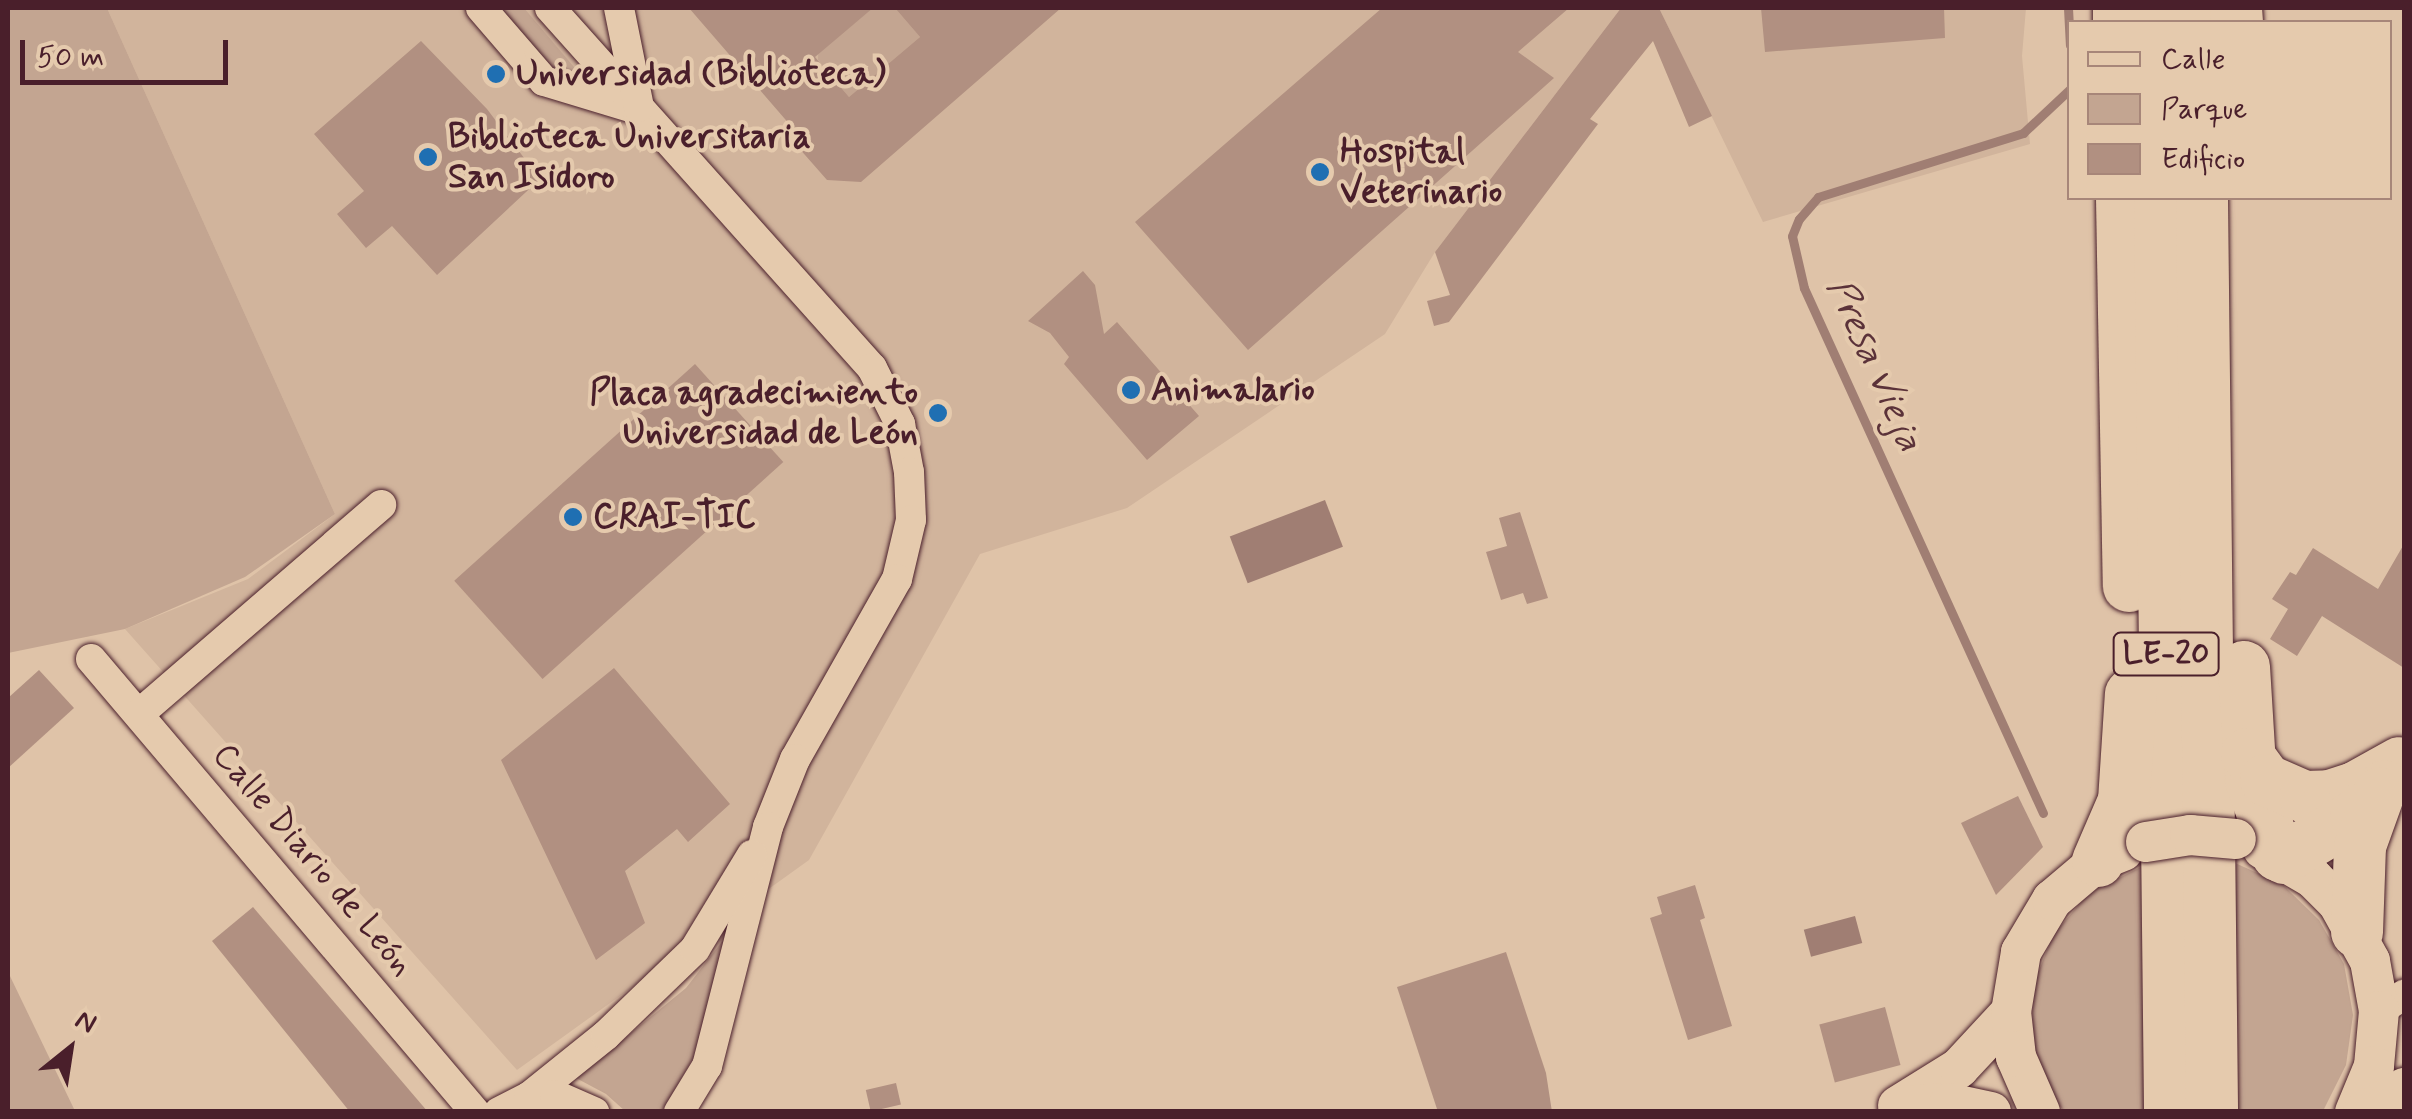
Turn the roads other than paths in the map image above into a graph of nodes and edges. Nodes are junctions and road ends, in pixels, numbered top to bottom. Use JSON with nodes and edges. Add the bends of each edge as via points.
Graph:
{"nodes":[{"id":1,"x":481,"y":8,"type":"edge"},
{"id":2,"x":550,"y":8,"type":"edge"},
{"id":3,"x":619,"y":8,"type":"edge"},
{"id":4,"x":640,"y":110,"type":"junction"},
{"id":5,"x":2122,"y":200,"type":"edge"},
{"id":6,"x":2160,"y":200,"type":"edge"},
{"id":7,"x":2202,"y":200,"type":"edge"},
{"id":8,"x":2239,"y":200,"type":"edge"},
{"id":9,"x":381,"y":506,"type":"dead end"},
{"id":10,"x":91,"y":659,"type":"dead end"},
{"id":11,"x":139,"y":714,"type":"junction"},
{"id":12,"x":2246,"y":754,"type":"junction"},
{"id":13,"x":2395,"y":770,"type":"edge"},
{"id":14,"x":768,"y":827,"type":"junction"},
{"id":15,"x":2266,"y":851,"type":"junction"},
{"id":16,"x":2098,"y":861,"type":"junction"},
{"id":17,"x":2357,"y":932,"type":"junction"},
{"id":18,"x":2393,"y":1000,"type":"edge"},
{"id":19,"x":2011,"y":1012,"type":"junction"},
{"id":20,"x":2404,"y":1088,"type":"edge"},
{"id":21,"x":530,"y":1096,"type":"junction"},
{"id":22,"x":1887,"y":1109,"type":"edge"},
{"id":23,"x":475,"y":1112,"type":"edge"},
{"id":24,"x":499,"y":1112,"type":"edge"},
{"id":25,"x":594,"y":1112,"type":"edge"},
{"id":26,"x":679,"y":1112,"type":"edge"},
{"id":27,"x":1992,"y":1112,"type":"edge"},
{"id":28,"x":2040,"y":1112,"type":"edge"},
{"id":29,"x":2170,"y":1112,"type":"edge"},
{"id":30,"x":2212,"y":1112,"type":"edge"},
{"id":31,"x":2355,"y":1112,"type":"edge"},
{"id":32,"x":2363,"y":1112,"type":"edge"}],
"edges":[{"from":1,"to":4,"type":"street","via":[[544,81]]},
{"from":2,"to":4,"type":"street"},
{"from":3,"to":4,"type":"street"},
{"from":4,"to":14,"type":"street","via":[[872,368],[900,424],[909,472],[911,520],[897,579],[795,760]]},
{"from":5,"to":16,"type":"highway","via":[[2132,722],[2124,801]]},
{"from":6,"to":29,"type":"highway","number":"LE-20"},
{"from":7,"to":30,"type":"highway","number":"LE-20"},
{"from":8,"to":12,"type":"highway"},
{"from":9,"to":11,"type":"street"},
{"from":10,"to":11,"type":"street","name":"Calle Diario de León"},
{"from":11,"to":23,"type":"street","name":"Calle Diario de León"},
{"from":12,"to":13,"type":"highway","via":[[2266,780],[2305,797],[2330,796]]},
{"from":12,"to":15,"type":"highway"},
{"from":13,"to":15,"type":"highway","via":[[2356,815]]},
{"from":13,"to":17,"type":"highway","via":[[2360,846]]},
{"from":14,"to":21,"type":"street","via":[[695,949],[606,1035]]},
{"from":14,"to":26,"type":"street","via":[[707,1066]]},
{"from":15,"to":16,"type":"street","bridge":true,"via":[[2190,835],[2146,842]]},
{"from":15,"to":17,"type":"street","via":[[2338,903]]},
{"from":16,"to":19,"type":"street","via":[[2052,900],[2021,952]]},
{"from":17,"to":18,"type":"street"},
{"from":18,"to":31,"type":"street"},
{"from":19,"to":22,"type":"street","via":[[1959,1068]]},
{"from":19,"to":28,"type":"street","via":[[2016,1057]]},
{"from":20,"to":32,"type":"street"},
{"from":21,"to":24,"type":"street"},
{"from":21,"to":25,"type":"street","via":[[555,1095]]},
{"from":22,"to":27,"type":"street","via":[[1949,1104]]}]}
